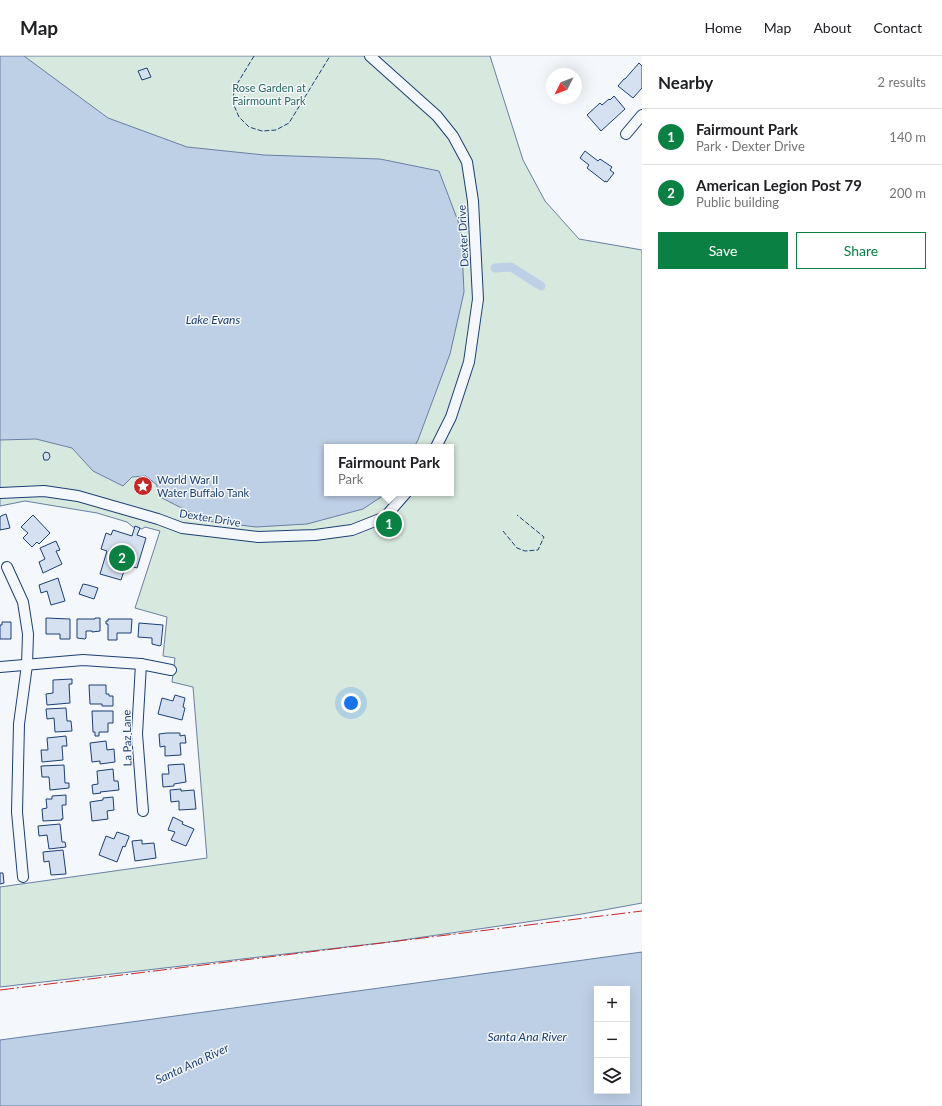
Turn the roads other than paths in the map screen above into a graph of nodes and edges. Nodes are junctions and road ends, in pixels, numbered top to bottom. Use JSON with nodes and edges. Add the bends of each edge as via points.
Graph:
{"nodes":[{"id":1,"x":370,"y":56,"type":"edge"},
{"id":2,"x":642,"y":114,"type":"edge"},
{"id":3,"x":626,"y":134,"type":"dead end"},
{"id":4,"x":438,"y":444,"type":"edge"},
{"id":5,"x":0,"y":493,"type":"edge"},
{"id":6,"x":403,"y":496,"type":"edge"},
{"id":7,"x":7,"y":567,"type":"dead end"},
{"id":8,"x":141,"y":664,"type":"junction"},
{"id":9,"x":27,"y":665,"type":"junction"},
{"id":10,"x":0,"y":667,"type":"edge"},
{"id":11,"x":172,"y":670,"type":"dead end"},
{"id":12,"x":143,"y":811,"type":"dead end"},
{"id":13,"x":23,"y":877,"type":"dead end"}],
"edges":[{"from":1,"to":4,"type":"street","name":"Dexter Drive","via":[[437,116],[453,136],[466,162],[473,201],[478,299],[469,362],[451,417]]},
{"from":2,"to":3,"type":"street"},
{"from":5,"to":6,"type":"street","name":"Dexter Drive","via":[[44,491],[78,496],[182,528],[258,537],[315,535],[352,530],[385,518]]},
{"from":7,"to":9,"type":"street","via":[[23,602],[28,634]]},
{"from":8,"to":9,"type":"street","via":[[83,660]]},
{"from":8,"to":11,"type":"street"},
{"from":8,"to":12,"type":"street","name":"La Paz Lane","via":[[137,734]]},
{"from":9,"to":10,"type":"street"},
{"from":9,"to":13,"type":"street","via":[[19,724],[17,812]]}]}
